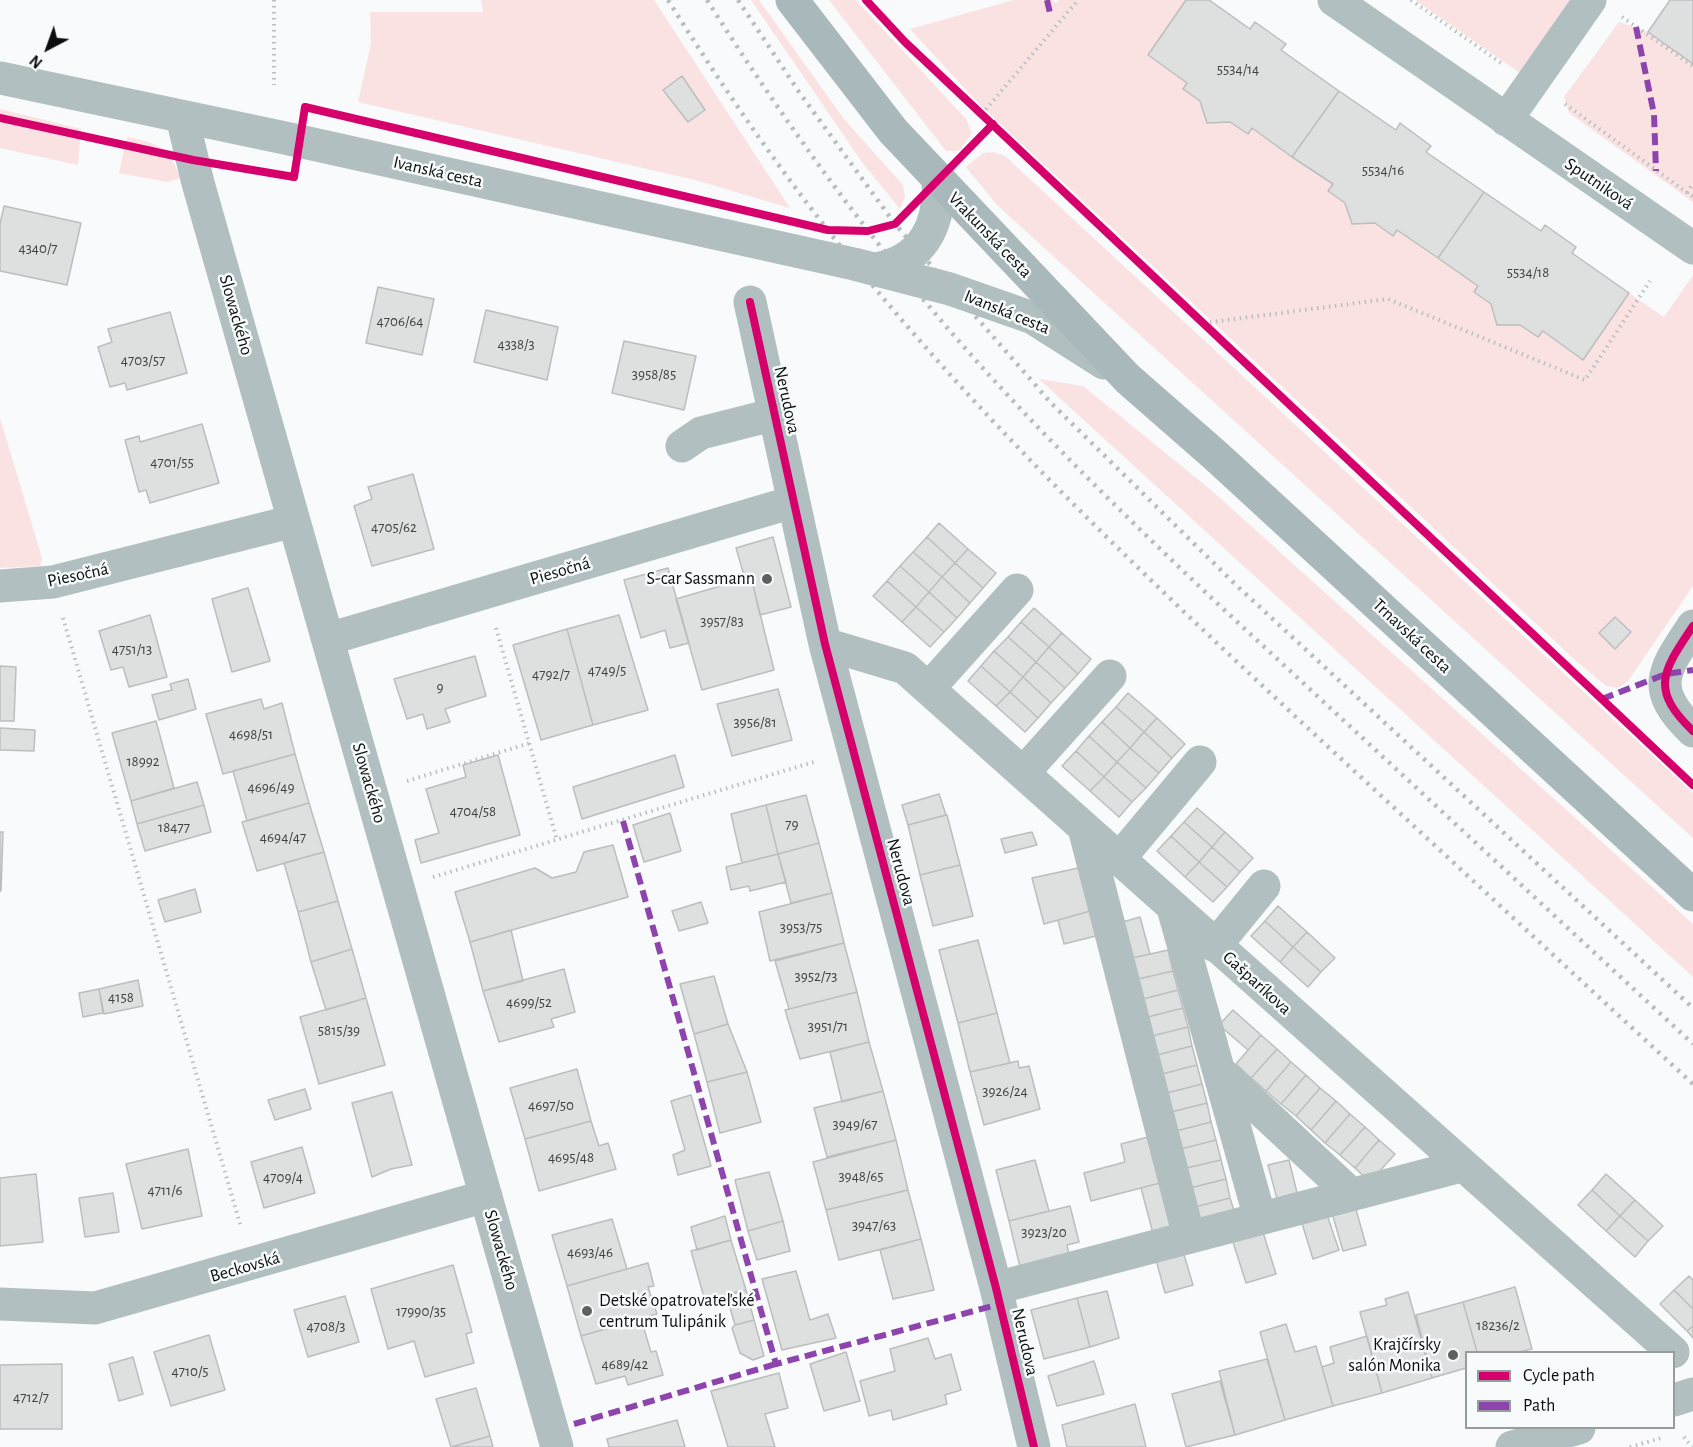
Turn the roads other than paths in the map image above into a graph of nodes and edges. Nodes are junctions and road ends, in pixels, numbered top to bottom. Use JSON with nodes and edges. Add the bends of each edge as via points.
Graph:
{"nodes":[{"id":1,"x":792,"y":0,"type":"edge"},
{"id":2,"x":1334,"y":0,"type":"edge"},
{"id":3,"x":1603,"y":6,"type":"edge"},
{"id":4,"x":0,"y":78,"type":"edge"},
{"id":5,"x":182,"y":117,"type":"junction"},
{"id":6,"x":1506,"y":120,"type":"junction"},
{"id":7,"x":938,"y":179,"type":"junction"},
{"id":8,"x":1693,"y":248,"type":"edge"},
{"id":9,"x":876,"y":269,"type":"junction"},
{"id":10,"x":750,"y":302,"type":"dead end"},
{"id":11,"x":1128,"y":379,"type":"junction"},
{"id":12,"x":776,"y":414,"type":"junction"},
{"id":13,"x":682,"y":446,"type":"dead end"},
{"id":14,"x":793,"y":502,"type":"junction"},
{"id":15,"x":294,"y":521,"type":"junction"},
{"id":16,"x":0,"y":586,"type":"edge"},
{"id":17,"x":1017,"y":590,"type":"dead end"},
{"id":18,"x":1693,"y":627,"type":"edge"},
{"id":19,"x":328,"y":639,"type":"junction"},
{"id":20,"x":825,"y":644,"type":"junction"},
{"id":21,"x":1110,"y":676,"type":"dead end"},
{"id":22,"x":929,"y":688,"type":"junction"},
{"id":23,"x":1693,"y":731,"type":"edge"},
{"id":24,"x":1200,"y":762,"type":"dead end"},
{"id":25,"x":1023,"y":773,"type":"junction"},
{"id":26,"x":1084,"y":828,"type":"junction"},
{"id":27,"x":1119,"y":859,"type":"junction"},
{"id":28,"x":1264,"y":886,"type":"dead end"},
{"id":29,"x":1693,"y":895,"type":"edge"},
{"id":30,"x":1173,"y":908,"type":"junction"},
{"id":31,"x":1215,"y":946,"type":"junction"},
{"id":32,"x":1219,"y":1071,"type":"junction"},
{"id":33,"x":1461,"y":1166,"type":"junction"},
{"id":34,"x":1351,"y":1194,"type":"junction"},
{"id":35,"x":486,"y":1196,"type":"junction"},
{"id":36,"x":1260,"y":1218,"type":"junction"},
{"id":37,"x":1189,"y":1237,"type":"junction"},
{"id":38,"x":996,"y":1288,"type":"junction"},
{"id":39,"x":0,"y":1304,"type":"edge"},
{"id":40,"x":1671,"y":1351,"type":"edge"},
{"id":41,"x":1675,"y":1355,"type":"edge"},
{"id":42,"x":1693,"y":1370,"type":"edge"},
{"id":43,"x":1693,"y":1394,"type":"edge"},
{"id":44,"x":1675,"y":1400,"type":"edge"},
{"id":45,"x":1575,"y":1429,"type":"edge"},
{"id":46,"x":558,"y":1447,"type":"edge"},
{"id":47,"x":1034,"y":1447,"type":"edge"},
{"id":48,"x":1512,"y":1447,"type":"edge"}],
"edges":[{"from":1,"to":7,"type":"main road","name":"Vrakunská cesta","via":[[858,88]]},
{"from":2,"to":6,"type":"street","name":"Sputniková"},
{"from":3,"to":6,"type":"street","via":[[1530,86]]},
{"from":4,"to":5,"type":"street","name":"Ivanská cesta"},
{"from":5,"to":9,"type":"street","name":"Ivanská cesta"},
{"from":5,"to":15,"type":"street","name":"Slowackého"},
{"from":6,"to":8,"type":"street","name":"Sputniková"},
{"from":7,"to":9,"type":"street","via":[[936,218],[928,235],[896,266]]},
{"from":7,"to":11,"type":"main road","name":"Vrakunská cesta"},
{"from":9,"to":11,"type":"street","name":"Ivanská cesta","via":[[1033,318]]},
{"from":10,"to":12,"type":"street","name":"Nerudova"},
{"from":11,"to":29,"type":"main road","name":"Trnavská cesta"},
{"from":12,"to":13,"type":"street","via":[[701,433]]},
{"from":12,"to":14,"type":"street","name":"Nerudova"},
{"from":14,"to":19,"type":"street","name":"Piesočná"},
{"from":14,"to":20,"type":"street","name":"Nerudova"},
{"from":15,"to":16,"type":"street","name":"Piesočná","via":[[53,582]]},
{"from":15,"to":19,"type":"street","name":"Slowackého"},
{"from":17,"to":22,"type":"street"},
{"from":18,"to":23,"type":"street","via":[[1672,657],[1665,683],[1669,703]]},
{"from":19,"to":35,"type":"street","name":"Slowackého"},
{"from":20,"to":22,"type":"street","name":"Gašparíkova","via":[[905,668]]},
{"from":20,"to":38,"type":"street","name":"Nerudova"},
{"from":21,"to":25,"type":"street"},
{"from":22,"to":25,"type":"street","name":"Gašparíkova"},
{"from":24,"to":27,"type":"street"},
{"from":25,"to":26,"type":"street","name":"Gašparíkova"},
{"from":26,"to":27,"type":"street","name":"Gašparíkova"},
{"from":26,"to":37,"type":"street"},
{"from":27,"to":30,"type":"street","name":"Gašparíkova"},
{"from":28,"to":31,"type":"street"},
{"from":30,"to":31,"type":"street","name":"Gašparíkova"},
{"from":30,"to":32,"type":"street"},
{"from":31,"to":33,"type":"street","name":"Gašparíkova"},
{"from":32,"to":34,"type":"street"},
{"from":32,"to":36,"type":"street"},
{"from":33,"to":34,"type":"street"},
{"from":33,"to":40,"type":"street","name":"Gašparíkova"},
{"from":34,"to":36,"type":"street"},
{"from":35,"to":39,"type":"street","name":"Beckovská","via":[[95,1308]]},
{"from":35,"to":46,"type":"street","name":"Slowackého"},
{"from":36,"to":37,"type":"street"},
{"from":37,"to":38,"type":"street"},
{"from":38,"to":47,"type":"street","name":"Nerudova"},
{"from":41,"to":42,"type":"street","name":"Gašparíkova"},
{"from":43,"to":44,"type":"street"},
{"from":45,"to":48,"type":"street"}]}
